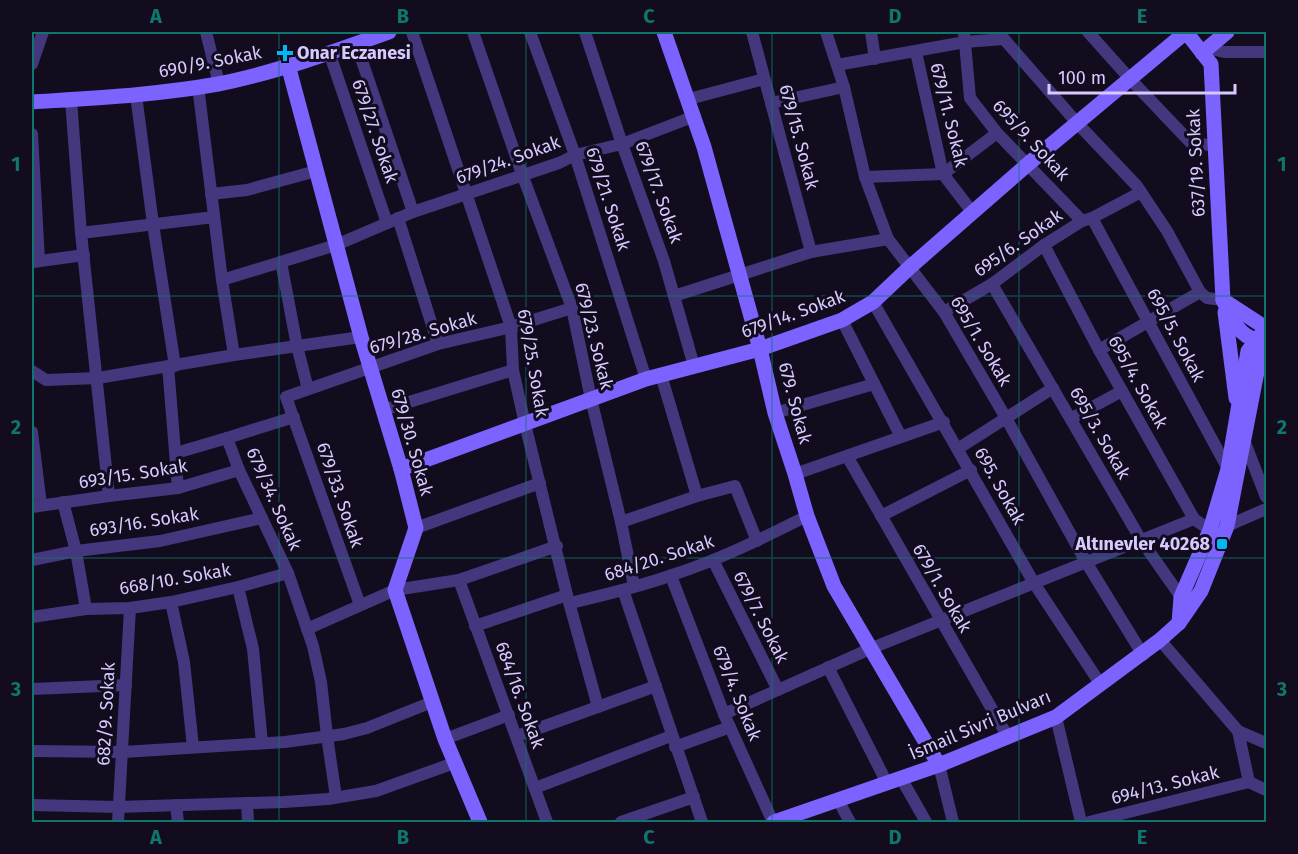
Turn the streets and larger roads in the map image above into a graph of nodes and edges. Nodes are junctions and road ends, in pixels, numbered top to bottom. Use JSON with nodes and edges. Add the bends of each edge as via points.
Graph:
{"nodes":[{"id":1,"x":43,"y":32,"type":"edge"},
{"id":2,"x":206,"y":32,"type":"edge"},
{"id":3,"x":412,"y":32,"type":"edge"},
{"id":4,"x":473,"y":32,"type":"edge"},
{"id":5,"x":530,"y":32,"type":"edge"},
{"id":6,"x":585,"y":32,"type":"edge"},
{"id":7,"x":664,"y":32,"type":"edge"},
{"id":8,"x":752,"y":32,"type":"edge"},
{"id":9,"x":826,"y":32,"type":"edge"},
{"id":10,"x":871,"y":32,"type":"edge"},
{"id":11,"x":1088,"y":32,"type":"edge"},
{"id":12,"x":1186,"y":32,"type":"edge"},
{"id":13,"x":1227,"y":32,"type":"edge"},
{"id":14,"x":380,"y":33,"type":"edge"},
{"id":15,"x":965,"y":37,"type":"edge"},
{"id":16,"x":356,"y":43,"type":"junction"},
{"id":17,"x":1205,"y":50,"type":"junction"},
{"id":18,"x":329,"y":52,"type":"junction"},
{"id":19,"x":916,"y":52,"type":"junction"},
{"id":20,"x":1266,"y":52,"type":"edge"},
{"id":21,"x":875,"y":59,"type":"junction"},
{"id":22,"x":32,"y":64,"type":"edge"},
{"id":23,"x":288,"y":65,"type":"junction"},
{"id":24,"x":837,"y":65,"type":"junction"},
{"id":25,"x":765,"y":80,"type":"junction"},
{"id":26,"x":1131,"y":80,"type":"junction"},
{"id":27,"x":219,"y":84,"type":"junction"},
{"id":28,"x":198,"y":86,"type":"junction"},
{"id":29,"x":844,"y":87,"type":"junction"},
{"id":30,"x":136,"y":94,"type":"junction"},
{"id":31,"x":689,"y":99,"type":"junction"},
{"id":32,"x":71,"y":100,"type":"junction"},
{"id":33,"x":32,"y":102,"type":"edge"},
{"id":34,"x":771,"y":103,"type":"junction"},
{"id":35,"x":695,"y":116,"type":"junction"},
{"id":36,"x":1078,"y":124,"type":"junction"},
{"id":37,"x":997,"y":133,"type":"junction"},
{"id":38,"x":32,"y":134,"type":"edge"},
{"id":39,"x":622,"y":144,"type":"junction"},
{"id":40,"x":1214,"y":145,"type":"junction"},
{"id":41,"x":575,"y":155,"type":"junction"},
{"id":42,"x":1028,"y":164,"type":"junction"},
{"id":43,"x":316,"y":171,"type":"junction"},
{"id":44,"x":522,"y":174,"type":"junction"},
{"id":45,"x":943,"y":174,"type":"junction"},
{"id":46,"x":865,"y":177,"type":"junction"},
{"id":47,"x":1141,"y":192,"type":"junction"},
{"id":48,"x":211,"y":194,"type":"junction"},
{"id":49,"x":467,"y":195,"type":"junction"},
{"id":50,"x":413,"y":212,"type":"junction"},
{"id":51,"x":973,"y":213,"type":"junction"},
{"id":52,"x":214,"y":217,"type":"junction"},
{"id":53,"x":1087,"y":219,"type":"junction"},
{"id":54,"x":392,"y":220,"type":"junction"},
{"id":55,"x":153,"y":224,"type":"junction"},
{"id":56,"x":81,"y":233,"type":"junction"},
{"id":57,"x":888,"y":239,"type":"junction"},
{"id":58,"x":336,"y":245,"type":"junction"},
{"id":59,"x":1044,"y":245,"type":"junction"},
{"id":60,"x":811,"y":252,"type":"junction"},
{"id":61,"x":84,"y":255,"type":"junction"},
{"id":62,"x":35,"y":261,"type":"edge"},
{"id":63,"x":281,"y":262,"type":"junction"},
{"id":64,"x":910,"y":267,"type":"junction"},
{"id":65,"x":740,"y":275,"type":"junction"},
{"id":66,"x":222,"y":280,"type":"junction"},
{"id":67,"x":992,"y":284,"type":"junction"},
{"id":68,"x":1200,"y":292,"type":"junction"},
{"id":69,"x":674,"y":296,"type":"junction"},
{"id":70,"x":1223,"y":300,"type":"junction"},
{"id":71,"x":873,"y":302,"type":"junction"},
{"id":72,"x":573,"y":308,"type":"junction"},
{"id":73,"x":944,"y":312,"type":"junction"},
{"id":74,"x":842,"y":320,"type":"junction"},
{"id":75,"x":1149,"y":321,"type":"junction"},
{"id":76,"x":511,"y":327,"type":"junction"},
{"id":77,"x":1266,"y":328,"type":"edge"},
{"id":78,"x":361,"y":337,"type":"junction"},
{"id":79,"x":1262,"y":343,"type":"edge"},
{"id":80,"x":438,"y":344,"type":"junction"},
{"id":81,"x":297,"y":346,"type":"junction"},
{"id":82,"x":760,"y":349,"type":"junction"},
{"id":83,"x":1099,"y":350,"type":"junction"},
{"id":84,"x":234,"y":355,"type":"junction"},
{"id":85,"x":172,"y":366,"type":"junction"},
{"id":86,"x":694,"y":366,"type":"junction"},
{"id":87,"x":370,"y":367,"type":"junction"},
{"id":88,"x":513,"y":370,"type":"junction"},
{"id":89,"x":32,"y":371,"type":"edge"},
{"id":90,"x":661,"y":375,"type":"junction"},
{"id":91,"x":98,"y":378,"type":"junction"},
{"id":92,"x":646,"y":379,"type":"junction"},
{"id":93,"x":874,"y":384,"type":"junction"},
{"id":94,"x":1053,"y":388,"type":"junction"},
{"id":95,"x":308,"y":389,"type":"junction"},
{"id":96,"x":1122,"y":391,"type":"junction"},
{"id":97,"x":286,"y":397,"type":"joint"},
{"id":98,"x":591,"y":399,"type":"junction"},
{"id":99,"x":383,"y":410,"type":"junction"},
{"id":100,"x":775,"y":413,"type":"junction"},
{"id":101,"x":1238,"y":413,"type":"junction"},
{"id":102,"x":294,"y":417,"type":"junction"},
{"id":103,"x":1006,"y":418,"type":"junction"},
{"id":104,"x":1072,"y":418,"type":"junction"},
{"id":105,"x":944,"y":422,"type":"junction"},
{"id":106,"x":525,"y":424,"type":"junction"},
{"id":107,"x":901,"y":437,"type":"junction"},
{"id":108,"x":227,"y":438,"type":"junction"},
{"id":109,"x":32,"y":440,"type":"edge"},
{"id":110,"x":1244,"y":440,"type":"junction"},
{"id":111,"x":959,"y":448,"type":"junction"},
{"id":112,"x":176,"y":453,"type":"junction"},
{"id":113,"x":847,"y":456,"type":"junction"},
{"id":114,"x":401,"y":469,"type":"junction"},
{"id":115,"x":239,"y":470,"type":"junction"},
{"id":116,"x":971,"y":470,"type":"junction"},
{"id":117,"x":1228,"y":470,"type":"junction"},
{"id":118,"x":795,"y":474,"type":"junction"},
{"id":119,"x":540,"y":483,"type":"junction"},
{"id":120,"x":178,"y":488,"type":"junction"},
{"id":121,"x":109,"y":496,"type":"junction"},
{"id":122,"x":697,"y":496,"type":"junction"},
{"id":123,"x":1266,"y":496,"type":"edge"},
{"id":124,"x":63,"y":502,"type":"junction"},
{"id":125,"x":36,"y":506,"type":"edge"},
{"id":126,"x":1266,"y":509,"type":"edge"},
{"id":127,"x":807,"y":516,"type":"junction"},
{"id":128,"x":881,"y":516,"type":"junction"},
{"id":129,"x":262,"y":518,"type":"junction"},
{"id":130,"x":1194,"y":519,"type":"junction"},
{"id":131,"x":621,"y":522,"type":"junction"},
{"id":132,"x":1227,"y":526,"type":"junction"},
{"id":133,"x":416,"y":528,"type":"junction"},
{"id":134,"x":1210,"y":530,"type":"junction"},
{"id":135,"x":1141,"y":540,"type":"junction"},
{"id":136,"x":757,"y":541,"type":"junction"},
{"id":137,"x":557,"y":546,"type":"junction"},
{"id":138,"x":76,"y":551,"type":"junction"},
{"id":139,"x":32,"y":561,"type":"edge"},
{"id":140,"x":713,"y":561,"type":"junction"},
{"id":141,"x":1086,"y":562,"type":"junction"},
{"id":142,"x":288,"y":573,"type":"junction"},
{"id":143,"x":671,"y":576,"type":"junction"},
{"id":144,"x":459,"y":580,"type":"junction"},
{"id":145,"x":1034,"y":583,"type":"junction"},
{"id":146,"x":238,"y":587,"type":"junction"},
{"id":147,"x":629,"y":588,"type":"junction"},
{"id":148,"x":395,"y":590,"type":"junction"},
{"id":149,"x":1180,"y":597,"type":"junction"},
{"id":150,"x":569,"y":599,"type":"junction"},
{"id":151,"x":171,"y":602,"type":"junction"},
{"id":152,"x":360,"y":605,"type":"junction"},
{"id":153,"x":130,"y":608,"type":"junction"},
{"id":154,"x":86,"y":609,"type":"junction"},
{"id":155,"x":32,"y":617,"type":"edge"},
{"id":156,"x":940,"y":620,"type":"junction"},
{"id":157,"x":1179,"y":623,"type":"junction"},
{"id":158,"x":475,"y":626,"type":"junction"},
{"id":159,"x":307,"y":628,"type":"junction"},
{"id":160,"x":1160,"y":640,"type":"junction"},
{"id":161,"x":872,"y":648,"type":"junction"},
{"id":162,"x":1143,"y":655,"type":"junction"},
{"id":163,"x":828,"y":667,"type":"junction"},
{"id":164,"x":126,"y":685,"type":"junction"},
{"id":165,"x":1101,"y":685,"type":"junction"},
{"id":166,"x":656,"y":686,"type":"junction"},
{"id":167,"x":32,"y":689,"type":"edge"},
{"id":168,"x":778,"y":690,"type":"junction"},
{"id":169,"x":432,"y":702,"type":"junction"},
{"id":170,"x":598,"y":707,"type":"junction"},
{"id":171,"x":724,"y":714,"type":"junction"},
{"id":172,"x":509,"y":715,"type":"junction"},
{"id":173,"x":1056,"y":717,"type":"junction"},
{"id":174,"x":730,"y":727,"type":"junction"},
{"id":175,"x":1238,"y":731,"type":"junction"},
{"id":176,"x":327,"y":736,"type":"junction"},
{"id":177,"x":517,"y":736,"type":"junction"},
{"id":178,"x":1008,"y":737,"type":"junction"},
{"id":179,"x":445,"y":739,"type":"junction"},
{"id":180,"x":673,"y":742,"type":"junction"},
{"id":181,"x":1266,"y":742,"type":"edge"},
{"id":182,"x":262,"y":743,"type":"junction"},
{"id":183,"x":193,"y":747,"type":"junction"},
{"id":184,"x":32,"y":751,"type":"edge"},
{"id":185,"x":123,"y":752,"type":"junction"},
{"id":186,"x":454,"y":762,"type":"junction"},
{"id":187,"x":939,"y":765,"type":"junction"},
{"id":188,"x":894,"y":780,"type":"junction"},
{"id":189,"x":1249,"y":782,"type":"junction"},
{"id":190,"x":535,"y":788,"type":"junction"},
{"id":191,"x":1266,"y":790,"type":"edge"},
{"id":192,"x":336,"y":797,"type":"junction"},
{"id":193,"x":694,"y":797,"type":"junction"},
{"id":194,"x":838,"y":800,"type":"junction"},
{"id":195,"x":247,"y":803,"type":"junction"},
{"id":196,"x":32,"y":805,"type":"edge"},
{"id":197,"x":176,"y":805,"type":"junction"},
{"id":198,"x":118,"y":807,"type":"junction"},
{"id":199,"x":118,"y":822,"type":"edge"},
{"id":200,"x":178,"y":822,"type":"edge"},
{"id":201,"x":248,"y":822,"type":"edge"},
{"id":202,"x":478,"y":822,"type":"edge"},
{"id":203,"x":547,"y":822,"type":"edge"},
{"id":204,"x":621,"y":822,"type":"edge"},
{"id":205,"x":702,"y":822,"type":"edge"},
{"id":206,"x":774,"y":822,"type":"edge"},
{"id":207,"x":850,"y":822,"type":"edge"},
{"id":208,"x":926,"y":822,"type":"edge"},
{"id":209,"x":953,"y":822,"type":"edge"},
{"id":210,"x":1081,"y":822,"type":"edge"},
{"id":211,"x":1089,"y":822,"type":"edge"}],
"edges":[{"from":1,"to":22,"type":"street"},
{"from":2,"to":27,"type":"street"},
{"from":3,"to":49,"type":"street","name":"679/25. Sokak"},
{"from":4,"to":44,"type":"street","name":"679/23. Sokak"},
{"from":5,"to":41,"type":"street","name":"679/21. Sokak"},
{"from":6,"to":39,"type":"street","name":"679/17. Sokak"},
{"from":7,"to":31,"type":"street","name":"679. Sokak"},
{"from":8,"to":25,"type":"street","name":"679/15. Sokak"},
{"from":9,"to":24,"type":"street","name":"695/1. Sokak"},
{"from":10,"to":21,"type":"street"},
{"from":11,"to":26,"type":"street"},
{"from":12,"to":17,"type":"street","name":"637/19. Sokak"},
{"from":12,"to":26,"type":"street","name":"679/14. Sokak"},
{"from":13,"to":17,"type":"street"},
{"from":14,"to":16,"type":"street","name":"690/9. Sokak"},
{"from":15,"to":19,"type":"street"},
{"from":15,"to":36,"type":"street","via":[[1004,39]]},
{"from":15,"to":37,"type":"street","name":"695/9. Sokak","via":[[970,99]]},
{"from":16,"to":18,"type":"street","name":"690/9. Sokak"},
{"from":16,"to":50,"type":"street","name":"679/27. Sokak"},
{"from":17,"to":20,"type":"street"},
{"from":17,"to":40,"type":"street","name":"637/19. Sokak","via":[[1211,64]]},
{"from":18,"to":23,"type":"street","name":"690/9. Sokak"},
{"from":18,"to":54,"type":"street","name":"679/27. Sokak"},
{"from":19,"to":21,"type":"street"},
{"from":19,"to":45,"type":"street","name":"679/11. Sokak"},
{"from":21,"to":24,"type":"street"},
{"from":23,"to":27,"type":"street","name":"690/9. Sokak"},
{"from":23,"to":43,"type":"street","name":"679/30. Sokak"},
{"from":24,"to":29,"type":"street","name":"695/1. Sokak"},
{"from":25,"to":31,"type":"street"},
{"from":25,"to":34,"type":"street","name":"679/15. Sokak"},
{"from":26,"to":36,"type":"street","name":"679/14. Sokak"},
{"from":26,"to":40,"type":"street","via":[[1192,144]]},
{"from":27,"to":28,"type":"street","name":"690/9. Sokak"},
{"from":28,"to":30,"type":"street","name":"690/9. Sokak"},
{"from":28,"to":48,"type":"street"},
{"from":29,"to":34,"type":"street"},
{"from":29,"to":46,"type":"street","name":"695/1. Sokak"},
{"from":30,"to":32,"type":"street","name":"690/9. Sokak"},
{"from":30,"to":55,"type":"street"},
{"from":31,"to":35,"type":"street","name":"679. Sokak"},
{"from":32,"to":33,"type":"street","name":"690/9. Sokak"},
{"from":32,"to":56,"type":"street"},
{"from":34,"to":60,"type":"street","name":"679/15. Sokak"},
{"from":35,"to":39,"type":"street","name":"679/24. Sokak"},
{"from":35,"to":65,"type":"street","name":"679. Sokak"},
{"from":36,"to":42,"type":"street","name":"679/14. Sokak"},
{"from":36,"to":47,"type":"street"},
{"from":37,"to":42,"type":"street","name":"695/9. Sokak"},
{"from":37,"to":45,"type":"street"},
{"from":38,"to":62,"type":"street"},
{"from":39,"to":41,"type":"street","name":"679/24. Sokak"},
{"from":39,"to":69,"type":"street","name":"679/17. Sokak"},
{"from":40,"to":70,"type":"street","name":"637/19. Sokak"},
{"from":41,"to":44,"type":"street","name":"679/24. Sokak"},
{"from":41,"to":92,"type":"street","name":"679/21. Sokak"},
{"from":42,"to":51,"type":"street","name":"679/14. Sokak"},
{"from":42,"to":53,"type":"street","name":"695/9. Sokak"},
{"from":43,"to":48,"type":"street","via":[[246,190]]},
{"from":43,"to":58,"type":"street","name":"679/30. Sokak"},
{"from":44,"to":49,"type":"street","name":"679/24. Sokak"},
{"from":44,"to":72,"type":"street","name":"679/23. Sokak"},
{"from":45,"to":46,"type":"street"},
{"from":45,"to":51,"type":"street","name":"679/11. Sokak"},
{"from":46,"to":57,"type":"street","name":"695/1. Sokak"},
{"from":47,"to":53,"type":"street","name":"695/6. Sokak"},
{"from":47,"to":68,"type":"street"},
{"from":48,"to":52,"type":"street"},
{"from":49,"to":50,"type":"street","name":"679/24. Sokak"},
{"from":49,"to":76,"type":"street","name":"679/25. Sokak"},
{"from":50,"to":54,"type":"street","name":"679/24. Sokak"},
{"from":51,"to":64,"type":"street","name":"679/14. Sokak"},
{"from":52,"to":55,"type":"street"},
{"from":52,"to":66,"type":"street"},
{"from":53,"to":59,"type":"street","name":"695/6. Sokak"},
{"from":53,"to":75,"type":"street","name":"695/5. Sokak"},
{"from":54,"to":58,"type":"street","name":"679/24. Sokak"},
{"from":54,"to":80,"type":"street","name":"679/27. Sokak"},
{"from":55,"to":56,"type":"street"},
{"from":55,"to":85,"type":"street"},
{"from":56,"to":61,"type":"street"},
{"from":57,"to":60,"type":"street"},
{"from":57,"to":64,"type":"street","name":"695/1. Sokak"},
{"from":58,"to":63,"type":"street","name":"679/24. Sokak"},
{"from":58,"to":78,"type":"street","name":"679/30. Sokak"},
{"from":59,"to":67,"type":"street","name":"695/6. Sokak"},
{"from":59,"to":83,"type":"street","name":"695/4. Sokak"},
{"from":60,"to":65,"type":"street"},
{"from":61,"to":62,"type":"street"},
{"from":61,"to":91,"type":"street"},
{"from":63,"to":66,"type":"street","name":"679/24. Sokak"},
{"from":63,"to":81,"type":"street"},
{"from":64,"to":71,"type":"street","name":"679/14. Sokak"},
{"from":64,"to":73,"type":"street","name":"695/1. Sokak"},
{"from":65,"to":69,"type":"street"},
{"from":65,"to":82,"type":"street","name":"679. Sokak"},
{"from":66,"to":84,"type":"street"},
{"from":67,"to":73,"type":"street","name":"695/6. Sokak"},
{"from":67,"to":94,"type":"street","name":"695/3. Sokak"},
{"from":68,"to":70,"type":"street","via":[[1207,298]]},
{"from":68,"to":75,"type":"street"},
{"from":69,"to":86,"type":"street","name":"679/17. Sokak"},
{"from":70,"to":77,"type":"street"},
{"from":70,"to":79,"type":"street","name":"637/19. Sokak","via":[[1238,330]]},
{"from":70,"to":101,"type":"street"},
{"from":71,"to":74,"type":"street","name":"679/14. Sokak"},
{"from":71,"to":105,"type":"street","name":"695. Sokak"},
{"from":72,"to":76,"type":"street","name":"679/28. Sokak"},
{"from":72,"to":98,"type":"street","name":"679/23. Sokak"},
{"from":73,"to":103,"type":"street","name":"695/1. Sokak"},
{"from":74,"to":82,"type":"street","name":"679/14. Sokak"},
{"from":74,"to":93,"type":"street"},
{"from":75,"to":83,"type":"street"},
{"from":75,"to":117,"type":"street","name":"695/5. Sokak"},
{"from":76,"to":80,"type":"street","name":"679/28. Sokak"},
{"from":76,"to":88,"type":"street","name":"679/25. Sokak"},
{"from":77,"to":79,"type":"street","name":"İsmail Sivri Bulvarı"},
{"from":78,"to":81,"type":"street"},
{"from":78,"to":87,"type":"street","name":"679/30. Sokak"},
{"from":79,"to":101,"type":"street","name":"İsmail Sivri Bulvarı","via":[[1248,351]]},
{"from":79,"to":110,"type":"street","name":"İsmail Sivri Bulvarı"},
{"from":80,"to":87,"type":"street","name":"679/28. Sokak"},
{"from":81,"to":84,"type":"street"},
{"from":81,"to":95,"type":"street"},
{"from":82,"to":86,"type":"street","name":"679/14. Sokak"},
{"from":82,"to":100,"type":"street","name":"679. Sokak"},
{"from":83,"to":96,"type":"street","name":"695/4. Sokak"},
{"from":84,"to":85,"type":"street"},
{"from":85,"to":91,"type":"street"},
{"from":85,"to":112,"type":"street"},
{"from":86,"to":90,"type":"street","name":"679/14. Sokak"},
{"from":87,"to":95,"type":"street","name":"679/28. Sokak"},
{"from":87,"to":99,"type":"street","name":"679/30. Sokak"},
{"from":88,"to":99,"type":"street"},
{"from":88,"to":106,"type":"street","name":"679/25. Sokak"},
{"from":89,"to":91,"type":"street","via":[[46,380]]},
{"from":90,"to":92,"type":"street","name":"679/14. Sokak"},
{"from":90,"to":122,"type":"street"},
{"from":91,"to":121,"type":"street"},
{"from":92,"to":98,"type":"street","name":"679/14. Sokak"},
{"from":93,"to":100,"type":"street"},
{"from":93,"to":107,"type":"street"},
{"from":94,"to":103,"type":"street"},
{"from":94,"to":104,"type":"street","name":"695/3. Sokak"},
{"from":95,"to":97,"type":"street","name":"679/28. Sokak"},
{"from":96,"to":104,"type":"street"},
{"from":96,"to":130,"type":"street","name":"695/4. Sokak"},
{"from":97,"to":102,"type":"street","name":"679/33. Sokak"},
{"from":98,"to":106,"type":"street","name":"679/14. Sokak"},
{"from":98,"to":131,"type":"street","name":"679/23. Sokak"},
{"from":99,"to":114,"type":"street","name":"679/30. Sokak"},
{"from":100,"to":118,"type":"street","name":"679. Sokak"},
{"from":101,"to":117,"type":"street","name":"İsmail Sivri Bulvarı"},
{"from":102,"to":108,"type":"street","name":"679/34. Sokak"},
{"from":102,"to":152,"type":"street","name":"679/33. Sokak"},
{"from":103,"to":111,"type":"street"},
{"from":103,"to":141,"type":"street","name":"695/1. Sokak"},
{"from":104,"to":135,"type":"street","name":"695/3. Sokak"},
{"from":105,"to":107,"type":"street"},
{"from":105,"to":111,"type":"street","name":"695. Sokak"},
{"from":106,"to":114,"type":"street","name":"679/14. Sokak"},
{"from":106,"to":119,"type":"street","name":"679/25. Sokak"},
{"from":107,"to":113,"type":"street"},
{"from":108,"to":112,"type":"street"},
{"from":108,"to":115,"type":"street","name":"679/34. Sokak"},
{"from":109,"to":125,"type":"street"},
{"from":110,"to":123,"type":"street"},
{"from":110,"to":132,"type":"street","name":"İsmail Sivri Bulvarı"},
{"from":111,"to":116,"type":"street","name":"695. Sokak"},
{"from":112,"to":120,"type":"street"},
{"from":113,"to":118,"type":"street"},
{"from":113,"to":128,"type":"street","name":"679/1. Sokak"},
{"from":114,"to":133,"type":"street","name":"679/30. Sokak"},
{"from":115,"to":120,"type":"street","name":"693/15. Sokak"},
{"from":115,"to":129,"type":"street","name":"679/34. Sokak"},
{"from":116,"to":128,"type":"street"},
{"from":116,"to":145,"type":"street","name":"695. Sokak"},
{"from":117,"to":134,"type":"street","name":"İsmail Sivri Bulvarı"},
{"from":118,"to":127,"type":"street","name":"679. Sokak"},
{"from":119,"to":133,"type":"street"},
{"from":119,"to":137,"type":"street","name":"679/25. Sokak"},
{"from":120,"to":121,"type":"street","name":"693/15. Sokak"},
{"from":121,"to":124,"type":"street","name":"693/15. Sokak"},
{"from":122,"to":131,"type":"street"},
{"from":122,"to":136,"type":"street","via":[[735,486]]},
{"from":124,"to":125,"type":"street","name":"693/15. Sokak"},
{"from":124,"to":138,"type":"street"},
{"from":126,"to":132,"type":"street"},
{"from":127,"to":136,"type":"street","name":"684/20. Sokak"},
{"from":127,"to":161,"type":"street","name":"679. Sokak","via":[[834,586]]},
{"from":128,"to":156,"type":"street","name":"679/1. Sokak"},
{"from":129,"to":138,"type":"street","name":"693/16. Sokak","via":[[160,541]]},
{"from":129,"to":142,"type":"street","name":"679/34. Sokak"},
{"from":130,"to":134,"type":"street","name":"695/4. Sokak"},
{"from":130,"to":135,"type":"street"},
{"from":131,"to":147,"type":"street","name":"679/23. Sokak"},
{"from":132,"to":157,"type":"street","name":"İsmail Sivri Bulvarı","via":[[1201,591]]},
{"from":133,"to":148,"type":"street"},
{"from":134,"to":149,"type":"street","name":"İsmail Sivri Bulvarı"},
{"from":135,"to":141,"type":"street"},
{"from":135,"to":149,"type":"street","name":"695/3. Sokak"},
{"from":136,"to":140,"type":"street","name":"684/20. Sokak"},
{"from":137,"to":144,"type":"street"},
{"from":137,"to":150,"type":"street","name":"679/25. Sokak"},
{"from":138,"to":139,"type":"street","name":"693/16. Sokak"},
{"from":138,"to":154,"type":"street"},
{"from":140,"to":143,"type":"street","name":"684/20. Sokak"},
{"from":140,"to":168,"type":"street","name":"679/7. Sokak"},
{"from":141,"to":145,"type":"street"},
{"from":141,"to":162,"type":"street","name":"695/1. Sokak"},
{"from":142,"to":146,"type":"street","name":"668/10. Sokak"},
{"from":142,"to":159,"type":"street","name":"679/34. Sokak"},
{"from":143,"to":147,"type":"street","name":"684/20. Sokak"},
{"from":143,"to":171,"type":"street","name":"679/4. Sokak"},
{"from":144,"to":148,"type":"street"},
{"from":144,"to":158,"type":"street","name":"684/16. Sokak"},
{"from":145,"to":156,"type":"street"},
{"from":145,"to":165,"type":"street","name":"695. Sokak"},
{"from":146,"to":151,"type":"street","name":"668/10. Sokak"},
{"from":146,"to":182,"type":"street","via":[[253,649]]},
{"from":147,"to":150,"type":"street","name":"684/20. Sokak"},
{"from":147,"to":166,"type":"street","name":"679/23. Sokak"},
{"from":148,"to":152,"type":"street"},
{"from":148,"to":169,"type":"street"},
{"from":149,"to":157,"type":"street","name":"İsmail Sivri Bulvarı"},
{"from":150,"to":158,"type":"street","name":"684/20. Sokak"},
{"from":150,"to":170,"type":"street","name":"679/25. Sokak"},
{"from":151,"to":153,"type":"street","name":"668/10. Sokak"},
{"from":151,"to":183,"type":"street","via":[[184,662]]},
{"from":152,"to":159,"type":"street"},
{"from":153,"to":154,"type":"street","name":"668/10. Sokak"},
{"from":153,"to":164,"type":"street","name":"682/9. Sokak"},
{"from":154,"to":155,"type":"street","name":"668/10. Sokak"},
{"from":156,"to":161,"type":"street"},
{"from":156,"to":178,"type":"street","name":"679/1. Sokak"},
{"from":157,"to":160,"type":"street","name":"İsmail Sivri Bulvarı"},
{"from":158,"to":172,"type":"street","name":"684/16. Sokak"},
{"from":159,"to":176,"type":"street","name":"679/34. Sokak","via":[[321,682]]},
{"from":160,"to":162,"type":"street","name":"İsmail Sivri Bulvarı"},
{"from":160,"to":175,"type":"street"},
{"from":161,"to":163,"type":"street"},
{"from":161,"to":187,"type":"street","name":"679. Sokak"},
{"from":162,"to":165,"type":"street","name":"İsmail Sivri Bulvarı"},
{"from":163,"to":168,"type":"street"},
{"from":163,"to":188,"type":"street"},
{"from":164,"to":167,"type":"street"},
{"from":164,"to":185,"type":"street","name":"682/9. Sokak"},
{"from":165,"to":173,"type":"street","name":"İsmail Sivri Bulvarı"},
{"from":166,"to":170,"type":"street"},
{"from":166,"to":180,"type":"street","name":"679/23. Sokak"},
{"from":168,"to":171,"type":"street"},
{"from":169,"to":176,"type":"street","via":[[367,728]]},
{"from":169,"to":179,"type":"street"},
{"from":170,"to":177,"type":"street"},
{"from":171,"to":174,"type":"street","name":"679/4. Sokak"},
{"from":172,"to":177,"type":"street","name":"684/16. Sokak"},
{"from":172,"to":179,"type":"street"},
{"from":173,"to":178,"type":"street","name":"İsmail Sivri Bulvarı"},
{"from":173,"to":210,"type":"street"},
{"from":174,"to":180,"type":"street"},
{"from":174,"to":206,"type":"street","name":"679/4. Sokak"},
{"from":175,"to":181,"type":"street"},
{"from":175,"to":189,"type":"street"},
{"from":176,"to":182,"type":"street"},
{"from":176,"to":192,"type":"street","name":"679/34. Sokak"},
{"from":177,"to":190,"type":"street","name":"684/16. Sokak"},
{"from":178,"to":187,"type":"street","name":"İsmail Sivri Bulvarı"},
{"from":179,"to":186,"type":"street"},
{"from":180,"to":190,"type":"street"},
{"from":180,"to":193,"type":"street","name":"679/23. Sokak"},
{"from":182,"to":183,"type":"street"},
{"from":183,"to":185,"type":"street"},
{"from":184,"to":185,"type":"street"},
{"from":185,"to":198,"type":"street","name":"682/9. Sokak"},
{"from":186,"to":192,"type":"street","via":[[387,788]]},
{"from":186,"to":202,"type":"street"},
{"from":187,"to":188,"type":"street","name":"İsmail Sivri Bulvarı"},
{"from":187,"to":209,"type":"street"},
{"from":188,"to":194,"type":"street","name":"İsmail Sivri Bulvarı"},
{"from":188,"to":208,"type":"street"},
{"from":189,"to":191,"type":"street"},
{"from":189,"to":211,"type":"street","name":"694/13. Sokak"},
{"from":190,"to":203,"type":"street","name":"684/16. Sokak"},
{"from":192,"to":195,"type":"street"},
{"from":193,"to":204,"type":"street"},
{"from":193,"to":205,"type":"street","name":"679/23. Sokak"},
{"from":194,"to":206,"type":"street","name":"İsmail Sivri Bulvarı"},
{"from":194,"to":207,"type":"street"},
{"from":195,"to":197,"type":"street"},
{"from":195,"to":201,"type":"street"},
{"from":196,"to":198,"type":"street"},
{"from":197,"to":198,"type":"street"},
{"from":197,"to":200,"type":"street"},
{"from":198,"to":199,"type":"street","name":"682/9. Sokak"}]}
